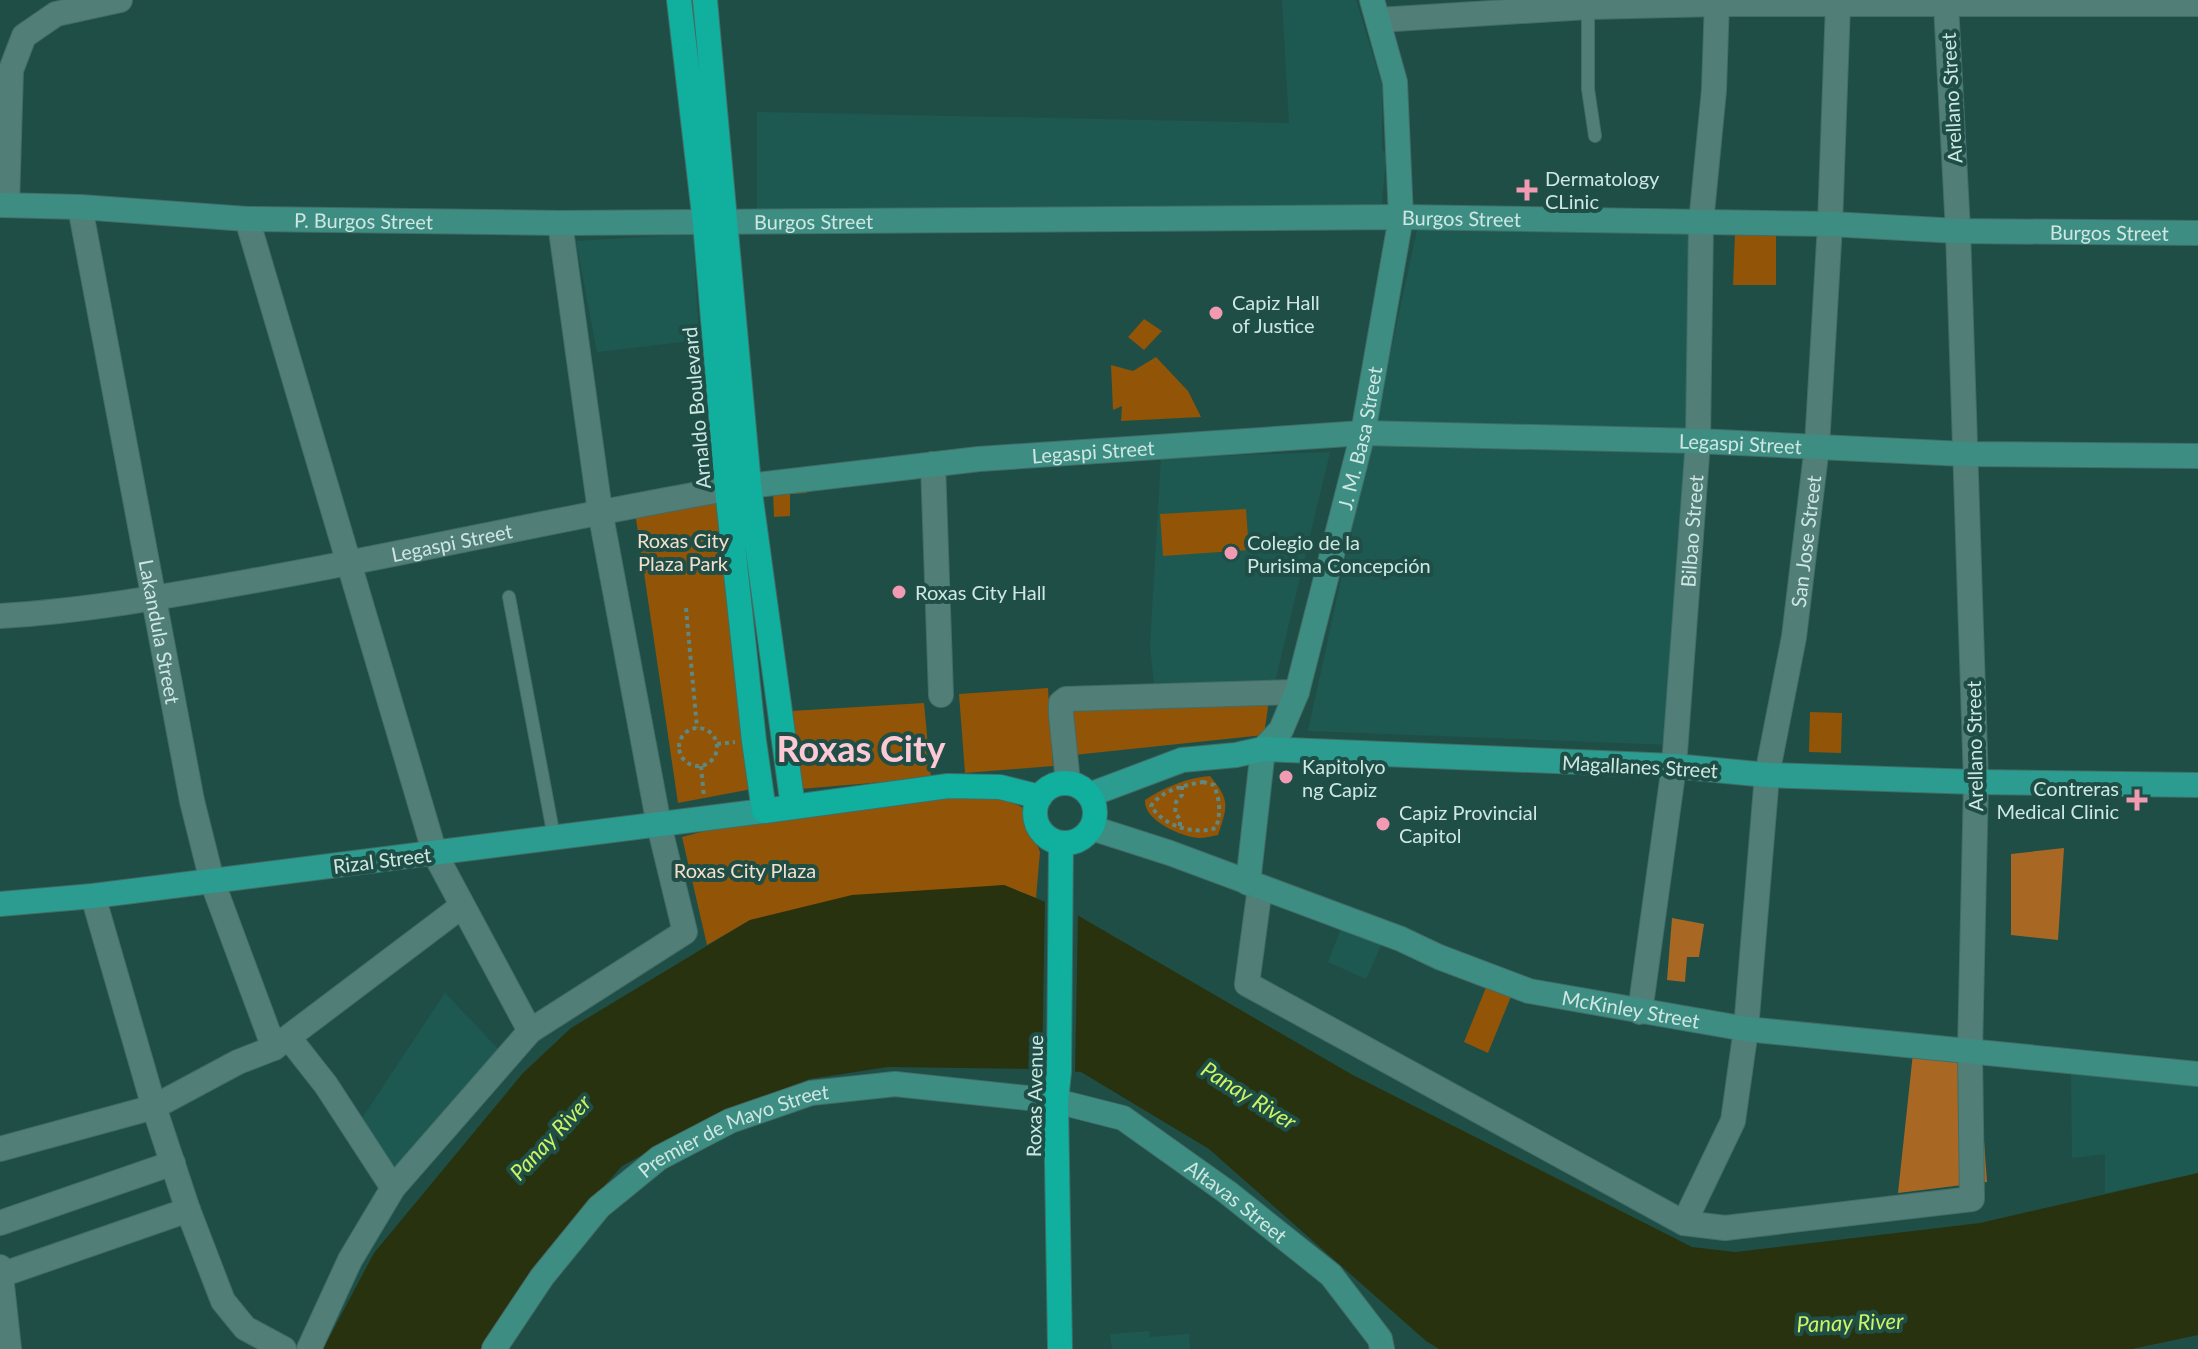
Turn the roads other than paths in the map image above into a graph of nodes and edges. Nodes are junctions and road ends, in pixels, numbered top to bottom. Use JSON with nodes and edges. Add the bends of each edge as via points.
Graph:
{"nodes":[{"id":1,"x":120,"y":0,"type":"edge"},
{"id":2,"x":679,"y":0,"type":"edge"},
{"id":3,"x":705,"y":0,"type":"edge"},
{"id":4,"x":1717,"y":2,"type":"edge"},
{"id":5,"x":1588,"y":4,"type":"edge"},
{"id":6,"x":1838,"y":4,"type":"junction"},
{"id":7,"x":1946,"y":4,"type":"junction"},
{"id":8,"x":2198,"y":4,"type":"edge"},
{"id":9,"x":1375,"y":10,"type":"edge"},
{"id":10,"x":1595,"y":136,"type":"dead end"},
{"id":11,"x":4,"y":205,"type":"edge"},
{"id":12,"x":80,"y":207,"type":"junction"},
{"id":13,"x":1401,"y":217,"type":"junction"},
{"id":14,"x":247,"y":219,"type":"junction"},
{"id":15,"x":560,"y":223,"type":"junction"},
{"id":16,"x":715,"y":223,"type":"junction"},
{"id":17,"x":1701,"y":223,"type":"junction"},
{"id":18,"x":1830,"y":224,"type":"junction"},
{"id":19,"x":1958,"y":231,"type":"junction"},
{"id":20,"x":2198,"y":233,"type":"edge"},
{"id":21,"x":1363,"y":433,"type":"junction"},
{"id":22,"x":1698,"y":441,"type":"junction"},
{"id":23,"x":1817,"y":446,"type":"junction"},
{"id":24,"x":1964,"y":454,"type":"junction"},
{"id":25,"x":2198,"y":456,"type":"edge"},
{"id":26,"x":933,"y":464,"type":"junction"},
{"id":27,"x":738,"y":487,"type":"junction"},
{"id":28,"x":600,"y":511,"type":"junction"},
{"id":29,"x":351,"y":564,"type":"junction"},
{"id":30,"x":509,"y":597,"type":"dead end"},
{"id":31,"x":155,"y":599,"type":"junction"},
{"id":32,"x":0,"y":616,"type":"edge"},
{"id":33,"x":1297,"y":692,"type":"junction"},
{"id":34,"x":941,"y":695,"type":"dead end"},
{"id":35,"x":1263,"y":749,"type":"junction"},
{"id":36,"x":1674,"y":766,"type":"junction"},
{"id":37,"x":1767,"y":775,"type":"junction"},
{"id":38,"x":1976,"y":782,"type":"junction"},
{"id":39,"x":2198,"y":785,"type":"edge"},
{"id":40,"x":1079,"y":789,"type":"junction"},
{"id":41,"x":1040,"y":797,"type":"junction"},
{"id":42,"x":793,"y":807,"type":"junction"},
{"id":43,"x":764,"y":811,"type":"junction"},
{"id":44,"x":659,"y":825,"type":"junction"},
{"id":45,"x":1092,"y":828,"type":"junction"},
{"id":46,"x":554,"y":837,"type":"junction"},
{"id":47,"x":1061,"y":844,"type":"junction"},
{"id":48,"x":435,"y":854,"type":"junction"},
{"id":49,"x":212,"y":881,"type":"junction"},
{"id":50,"x":1254,"y":885,"type":"junction"},
{"id":51,"x":93,"y":896,"type":"junction"},
{"id":52,"x":0,"y":904,"type":"edge"},
{"id":53,"x":462,"y":906,"type":"junction"},
{"id":54,"x":1640,"y":1012,"type":"junction"},
{"id":55,"x":1746,"y":1029,"type":"junction"},
{"id":56,"x":530,"y":1031,"type":"junction"},
{"id":57,"x":281,"y":1043,"type":"junction"},
{"id":58,"x":1970,"y":1051,"type":"junction"},
{"id":59,"x":2198,"y":1074,"type":"edge"},
{"id":60,"x":1056,"y":1101,"type":"junction"},
{"id":61,"x":154,"y":1107,"type":"junction"},
{"id":62,"x":0,"y":1149,"type":"edge"},
{"id":63,"x":173,"y":1163,"type":"junction"},
{"id":64,"x":393,"y":1188,"type":"junction"},
{"id":65,"x":188,"y":1210,"type":"junction"},
{"id":66,"x":0,"y":1223,"type":"edge"},
{"id":67,"x":1684,"y":1223,"type":"junction"},
{"id":68,"x":0,"y":1267,"type":"edge"},
{"id":69,"x":1,"y":1275,"type":"edge"},
{"id":70,"x":9,"y":1349,"type":"edge"},
{"id":71,"x":284,"y":1349,"type":"edge"},
{"id":72,"x":309,"y":1349,"type":"edge"},
{"id":73,"x":494,"y":1349,"type":"edge"},
{"id":74,"x":1060,"y":1349,"type":"edge"},
{"id":75,"x":1382,"y":1349,"type":"edge"}],
"edges":[{"from":1,"to":11,"type":"street","via":[[56,14],[24,36],[11,70]]},
{"from":2,"to":16,"type":"highway","name":"Arnaldo Boulevard"},
{"from":3,"to":16,"type":"highway","name":"Arnaldo Boulevard"},
{"from":4,"to":5,"type":"street"},
{"from":4,"to":6,"type":"street"},
{"from":4,"to":17,"type":"street","name":"Bilbao Street"},
{"from":5,"to":9,"type":"street"},
{"from":5,"to":10,"type":"lane","via":[[1588,89]]},
{"from":6,"to":7,"type":"street"},
{"from":6,"to":18,"type":"street","name":"San Jose Street"},
{"from":7,"to":8,"type":"street"},
{"from":7,"to":19,"type":"street","name":"Arellano Street"},
{"from":9,"to":13,"type":"street","name":"J. M. Basa Street","via":[[1395,82]]},
{"from":11,"to":12,"type":"street","name":"P. Burgos Street"},
{"from":12,"to":14,"type":"street","name":"P. Burgos Street"},
{"from":12,"to":31,"type":"street","name":"Lakandula Street"},
{"from":13,"to":16,"type":"street","name":"Burgos Street"},
{"from":13,"to":17,"type":"street","name":"Burgos Street"},
{"from":13,"to":21,"type":"street","name":"J. M. Basa Street"},
{"from":14,"to":15,"type":"street","name":"P. Burgos Street"},
{"from":14,"to":29,"type":"street"},
{"from":15,"to":16,"type":"street","name":"P. Burgos Street"},
{"from":15,"to":28,"type":"street"},
{"from":16,"to":27,"type":"highway","name":"Arnaldo Boulevard"},
{"from":17,"to":18,"type":"street","name":"Burgos Street"},
{"from":17,"to":22,"type":"street","name":"Bilbao Street"},
{"from":18,"to":19,"type":"street","name":"Burgos Street"},
{"from":18,"to":23,"type":"street","name":"San Jose Street"},
{"from":19,"to":20,"type":"street","name":"Burgos Street"},
{"from":19,"to":24,"type":"street","name":"Arellano Street"},
{"from":21,"to":22,"type":"street","name":"Legaspi Street"},
{"from":21,"to":26,"type":"street","name":"Legaspi Street"},
{"from":21,"to":33,"type":"street","name":"J. M. Basa Street"},
{"from":22,"to":23,"type":"street","name":"Legaspi Street"},
{"from":22,"to":36,"type":"street","name":"Bilbao Street"},
{"from":23,"to":24,"type":"street","name":"Legaspi Street"},
{"from":23,"to":37,"type":"street","name":"San Jose Street","via":[[1794,637]]},
{"from":24,"to":25,"type":"street","name":"Legaspi Street"},
{"from":24,"to":38,"type":"street","name":"Arellano Street"},
{"from":26,"to":27,"type":"street","name":"Legaspi Street"},
{"from":26,"to":34,"type":"street"},
{"from":27,"to":28,"type":"street","name":"Legaspi Street"},
{"from":27,"to":42,"type":"highway","name":"Arnaldo Boulevard"},
{"from":27,"to":43,"type":"highway","name":"Arnaldo Boulevard","via":[[754,741]]},
{"from":28,"to":29,"type":"street","name":"Legaspi Street"},
{"from":28,"to":44,"type":"street"},
{"from":29,"to":31,"type":"street","name":"Legaspi Street"},
{"from":29,"to":48,"type":"street"},
{"from":30,"to":46,"type":"lane"},
{"from":31,"to":32,"type":"street","name":"Legaspi Street"},
{"from":31,"to":49,"type":"street","name":"Lakandula Street"},
{"from":33,"to":35,"type":"street","name":"J. M. Basa Street","via":[[1281,730]]},
{"from":33,"to":40,"type":"street","via":[[1066,699],[1061,714]]},
{"from":35,"to":36,"type":"main road","name":"Magallanes Street"},
{"from":35,"to":40,"type":"main road","name":"Magallanes Street","via":[[1182,760]]},
{"from":35,"to":50,"type":"street","name":"J. M. Basa Street"},
{"from":36,"to":37,"type":"main road","name":"Magallanes Street"},
{"from":36,"to":54,"type":"street","name":"Bilbao Street"},
{"from":37,"to":38,"type":"main road","name":"Magallanes Street"},
{"from":37,"to":55,"type":"street","name":"San Jose Street"},
{"from":38,"to":39,"type":"main road","name":"Magallanes Street"},
{"from":38,"to":58,"type":"street","name":"Arellano Street"},
{"from":40,"to":41,"type":"highway","via":[[1052,786]]},
{"from":40,"to":45,"type":"highway","via":[[1096,811]]},
{"from":41,"to":42,"type":"highway","via":[[1000,787],[948,786]]},
{"from":41,"to":47,"type":"highway","via":[[1037,826]]},
{"from":42,"to":43,"type":"highway"},
{"from":43,"to":44,"type":"main road","name":"Rizal Street"},
{"from":44,"to":46,"type":"main road","name":"Rizal Street"},
{"from":44,"to":56,"type":"street","via":[[685,932]]},
{"from":45,"to":47,"type":"highway","via":[[1080,840]]},
{"from":45,"to":50,"type":"street","name":"McKinley Street"},
{"from":46,"to":48,"type":"main road","name":"Rizal Street"},
{"from":47,"to":60,"type":"highway","name":"Roxas Avenue"},
{"from":48,"to":49,"type":"main road","name":"Rizal Street"},
{"from":48,"to":53,"type":"street"},
{"from":49,"to":51,"type":"main road","name":"Rizal Street"},
{"from":49,"to":57,"type":"street","name":"Lakandula Street"},
{"from":50,"to":54,"type":"street","name":"McKinley Street","via":[[1529,991]]},
{"from":50,"to":67,"type":"street","via":[[1247,984]]},
{"from":51,"to":52,"type":"main road","name":"Rizal Street"},
{"from":51,"to":61,"type":"street"},
{"from":53,"to":56,"type":"street"},
{"from":53,"to":57,"type":"street"},
{"from":54,"to":55,"type":"street","name":"McKinley Street"},
{"from":55,"to":58,"type":"street","name":"McKinley Street"},
{"from":55,"to":67,"type":"street","name":"San Jose Street","via":[[1733,1121]]},
{"from":56,"to":64,"type":"street"},
{"from":57,"to":61,"type":"street"},
{"from":57,"to":64,"type":"street","name":"Lakandula Street","via":[[326,1085]]},
{"from":58,"to":59,"type":"street","name":"McKinley Street"},
{"from":58,"to":67,"type":"street","name":"Arellano Street","via":[[1972,1199],[1725,1228]]},
{"from":60,"to":73,"type":"street","name":"Premier de Mayo Street","via":[[895,1084],[811,1093],[730,1121],[659,1158],[599,1207],[542,1277]]},
{"from":60,"to":74,"type":"highway","name":"Roxas Avenue"},
{"from":60,"to":75,"type":"street","name":"Altavas Street","via":[[1123,1118],[1227,1192],[1331,1275],[1380,1339]]},
{"from":61,"to":62,"type":"street"},
{"from":61,"to":63,"type":"street"},
{"from":63,"to":65,"type":"street"},
{"from":63,"to":66,"type":"street"},
{"from":64,"to":72,"type":"street","via":[[350,1260]]},
{"from":65,"to":69,"type":"street"},
{"from":65,"to":71,"type":"street","via":[[223,1301],[245,1328]]},
{"from":68,"to":69,"type":"street"},
{"from":69,"to":70,"type":"street"}]}
